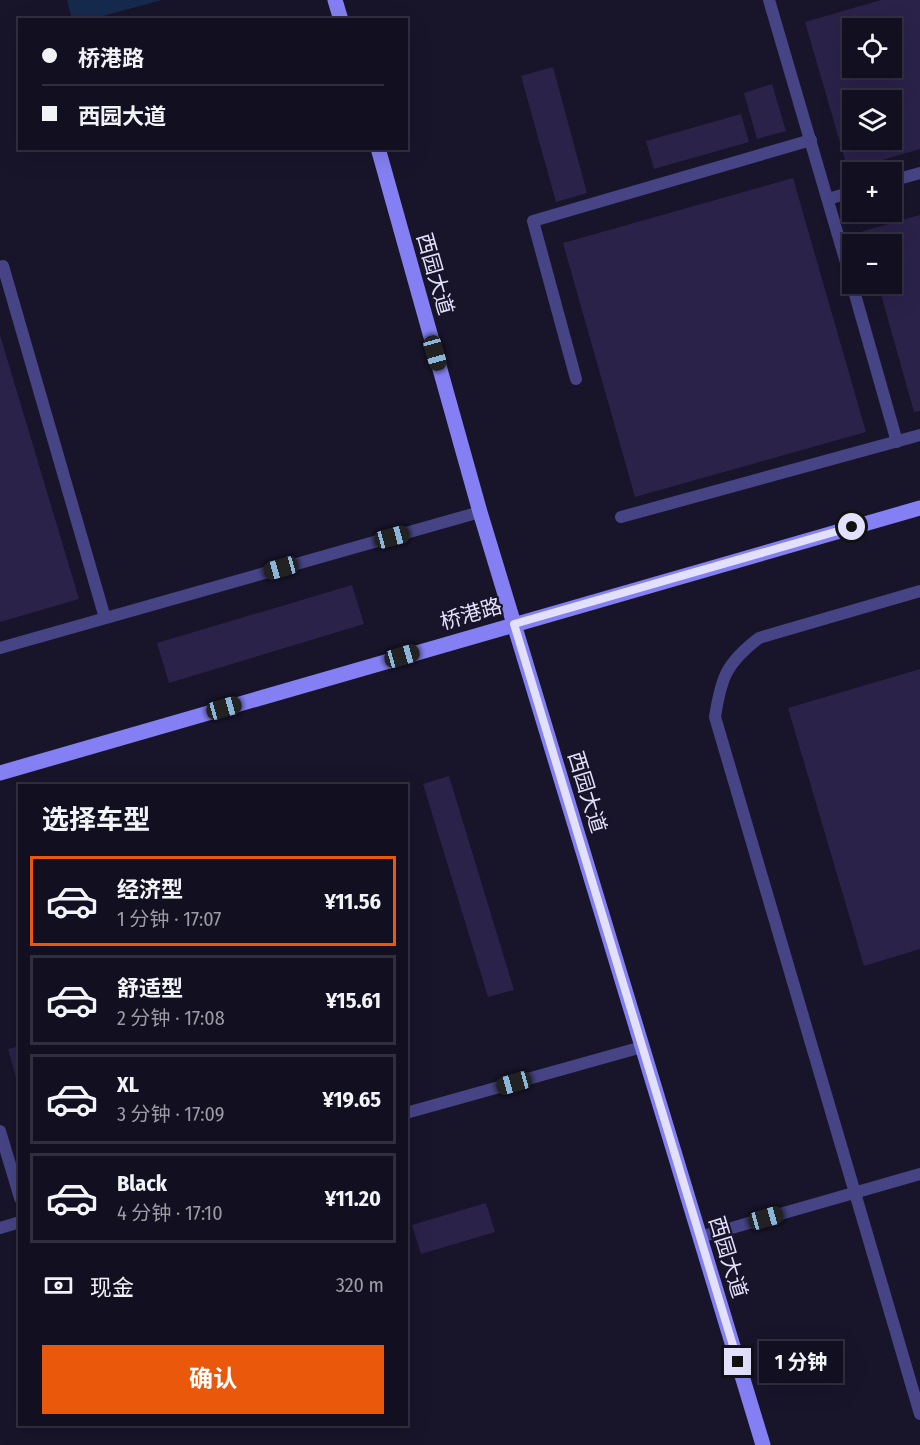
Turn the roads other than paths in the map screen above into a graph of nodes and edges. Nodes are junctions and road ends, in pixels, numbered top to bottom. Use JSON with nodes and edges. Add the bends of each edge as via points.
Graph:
{"nodes":[{"id":1,"x":336,"y":0,"type":"edge"},
{"id":2,"x":769,"y":0,"type":"edge"},
{"id":3,"x":340,"y":18,"type":"edge"},
{"id":4,"x":811,"y":140,"type":"junction"},
{"id":5,"x":379,"y":150,"type":"edge"},
{"id":6,"x":920,"y":173,"type":"edge"},
{"id":7,"x":902,"y":178,"type":"edge"},
{"id":8,"x":842,"y":195,"type":"edge"},
{"id":9,"x":828,"y":199,"type":"junction"},
{"id":10,"x":842,"y":248,"type":"edge"},
{"id":11,"x":3,"y":266,"type":"dead end"},
{"id":12,"x":855,"y":294,"type":"edge"},
{"id":13,"x":576,"y":379,"type":"dead end"},
{"id":14,"x":920,"y":435,"type":"edge"},
{"id":15,"x":897,"y":442,"type":"junction"},
{"id":16,"x":920,"y":508,"type":"edge"},
{"id":17,"x":480,"y":512,"type":"junction"},
{"id":18,"x":621,"y":517,"type":"dead end"},
{"id":19,"x":920,"y":591,"type":"edge"},
{"id":20,"x":105,"y":618,"type":"junction"},
{"id":21,"x":514,"y":624,"type":"junction"},
{"id":22,"x":0,"y":648,"type":"edge"},
{"id":23,"x":0,"y":773,"type":"edge"},
{"id":24,"x":642,"y":1047,"type":"junction"},
{"id":25,"x":408,"y":1112,"type":"edge"},
{"id":26,"x":0,"y":1131,"type":"edge"},
{"id":27,"x":920,"y":1173,"type":"edge"},
{"id":28,"x":18,"y":1191,"type":"edge"},
{"id":29,"x":855,"y":1192,"type":"junction"},
{"id":30,"x":18,"y":1223,"type":"edge"},
{"id":31,"x":0,"y":1228,"type":"edge"},
{"id":32,"x":700,"y":1238,"type":"junction"},
{"id":33,"x":920,"y":1414,"type":"edge"},
{"id":34,"x":763,"y":1445,"type":"edge"}],
"edges":[{"from":1,"to":3,"type":"street"},
{"from":2,"to":4,"type":"lane"},
{"from":4,"to":9,"type":"lane"},
{"from":4,"to":13,"type":"lane","via":[[533,221]]},
{"from":5,"to":17,"type":"street","name":"西园大道"},
{"from":6,"to":7,"type":"lane"},
{"from":8,"to":9,"type":"lane"},
{"from":9,"to":10,"type":"lane"},
{"from":11,"to":20,"type":"lane"},
{"from":12,"to":15,"type":"lane"},
{"from":14,"to":15,"type":"lane"},
{"from":15,"to":18,"type":"lane"},
{"from":16,"to":21,"type":"street","name":"桥港路"},
{"from":17,"to":20,"type":"lane"},
{"from":17,"to":21,"type":"street","name":"西园大道"},
{"from":19,"to":29,"type":"lane","via":[[759,638],[737,655],[721,681],[715,717]]},
{"from":20,"to":22,"type":"lane"},
{"from":21,"to":23,"type":"street","name":"桥港路"},
{"from":21,"to":24,"type":"street","name":"西园大道"},
{"from":24,"to":25,"type":"lane"},
{"from":24,"to":32,"type":"street","name":"西园大道"},
{"from":26,"to":28,"type":"lane"},
{"from":27,"to":29,"type":"lane"},
{"from":29,"to":32,"type":"lane"},
{"from":29,"to":33,"type":"lane"},
{"from":30,"to":31,"type":"lane"},
{"from":32,"to":34,"type":"street","name":"西园大道"}]}
